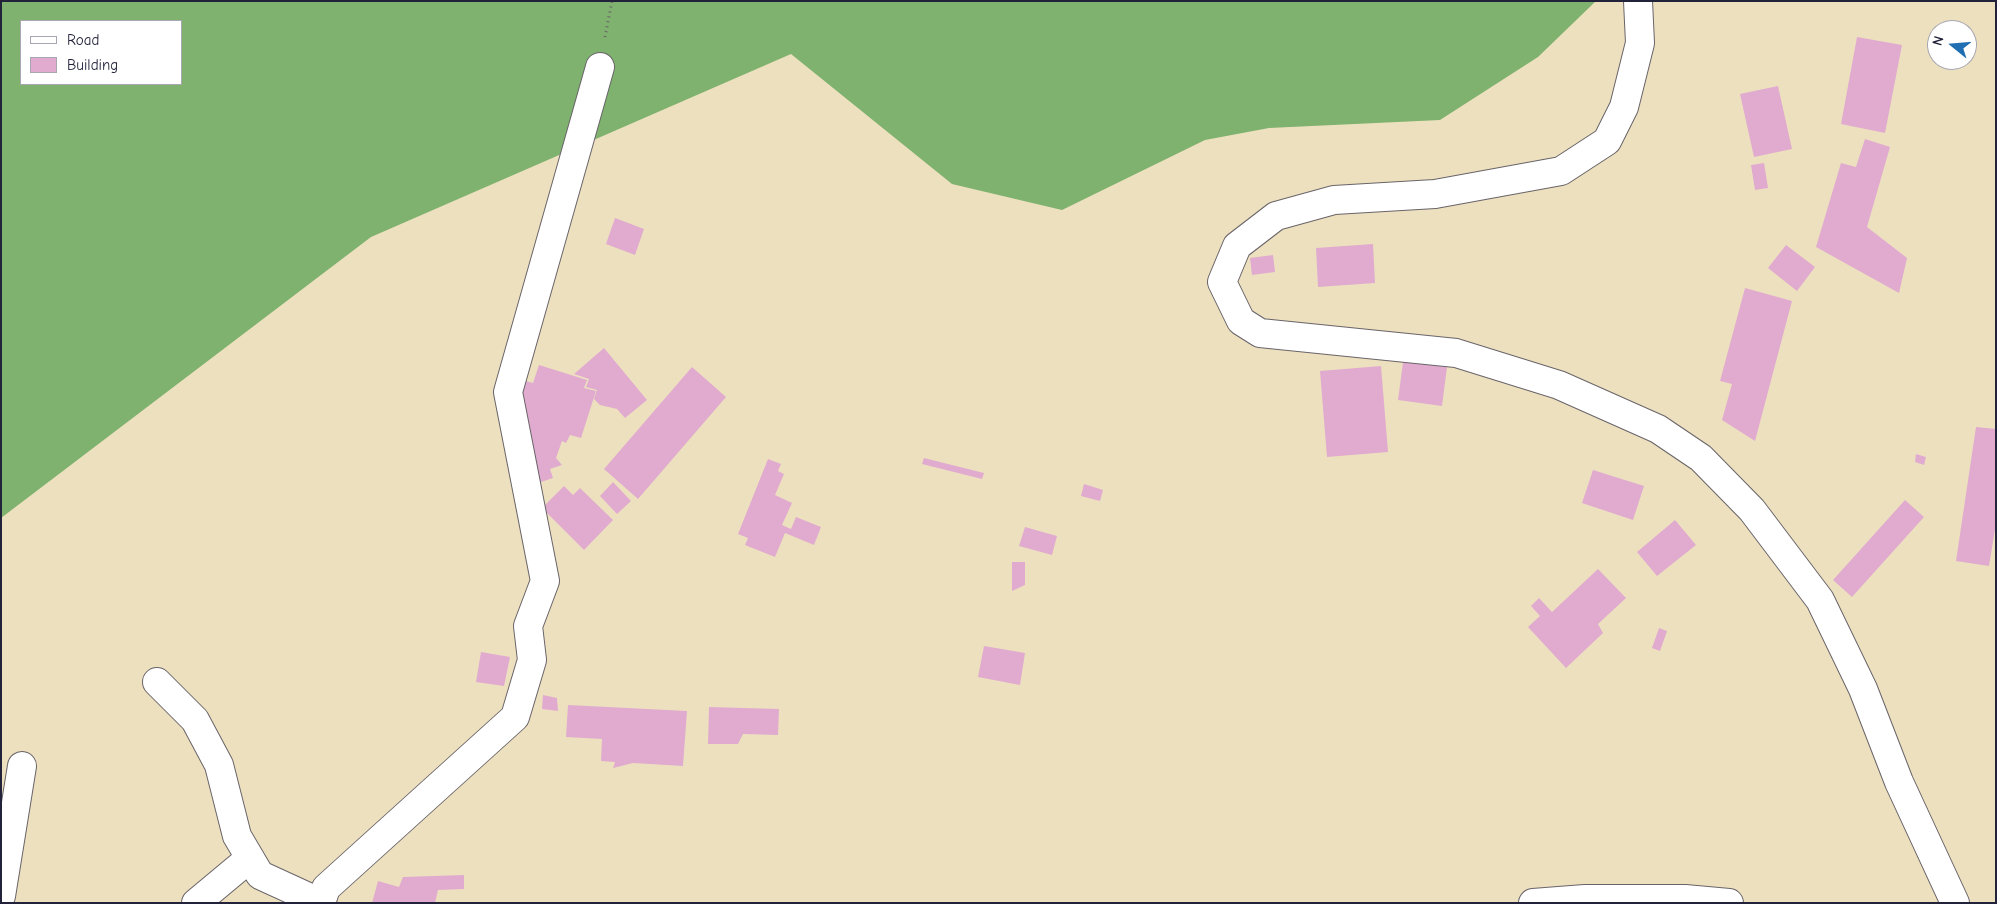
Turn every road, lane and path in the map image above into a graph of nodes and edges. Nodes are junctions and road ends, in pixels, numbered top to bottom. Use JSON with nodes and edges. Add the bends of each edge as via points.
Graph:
{"nodes":[{"id":1,"x":1638,"y":1,"type":"edge"},
{"id":2,"x":600,"y":67,"type":"dead end"},
{"id":3,"x":157,"y":682,"type":"dead end"},
{"id":4,"x":22,"y":766,"type":"dead end"},
{"id":5,"x":250,"y":858,"type":"junction"},
{"id":6,"x":1,"y":896,"type":"edge"},
{"id":7,"x":196,"y":903,"type":"edge"},
{"id":8,"x":321,"y":903,"type":"edge"},
{"id":9,"x":1533,"y":903,"type":"edge"},
{"id":10,"x":1729,"y":903,"type":"edge"},
{"id":11,"x":1955,"y":903,"type":"edge"}],
"edges":[{"from":1,"to":11,"type":"street","via":[[1640,43],[1624,107],[1607,142],[1561,170],[1435,194],[1334,200],[1276,216],[1237,246],[1222,282],[1241,320],[1260,333],[1456,353],[1559,385],[1658,428],[1702,458],[1752,510],[1820,600],[1863,689],[1899,782]]},
{"from":2,"to":8,"type":"street","via":[[508,392],[545,581],[528,626],[532,660],[515,717],[326,888]]},
{"from":3,"to":5,"type":"street","via":[[195,720],[219,765],[237,836]]},
{"from":4,"to":6,"type":"street"},
{"from":5,"to":7,"type":"street"},
{"from":5,"to":8,"type":"street","via":[[260,876]]},
{"from":9,"to":10,"type":"street","via":[[1585,899],[1685,899]]}]}
